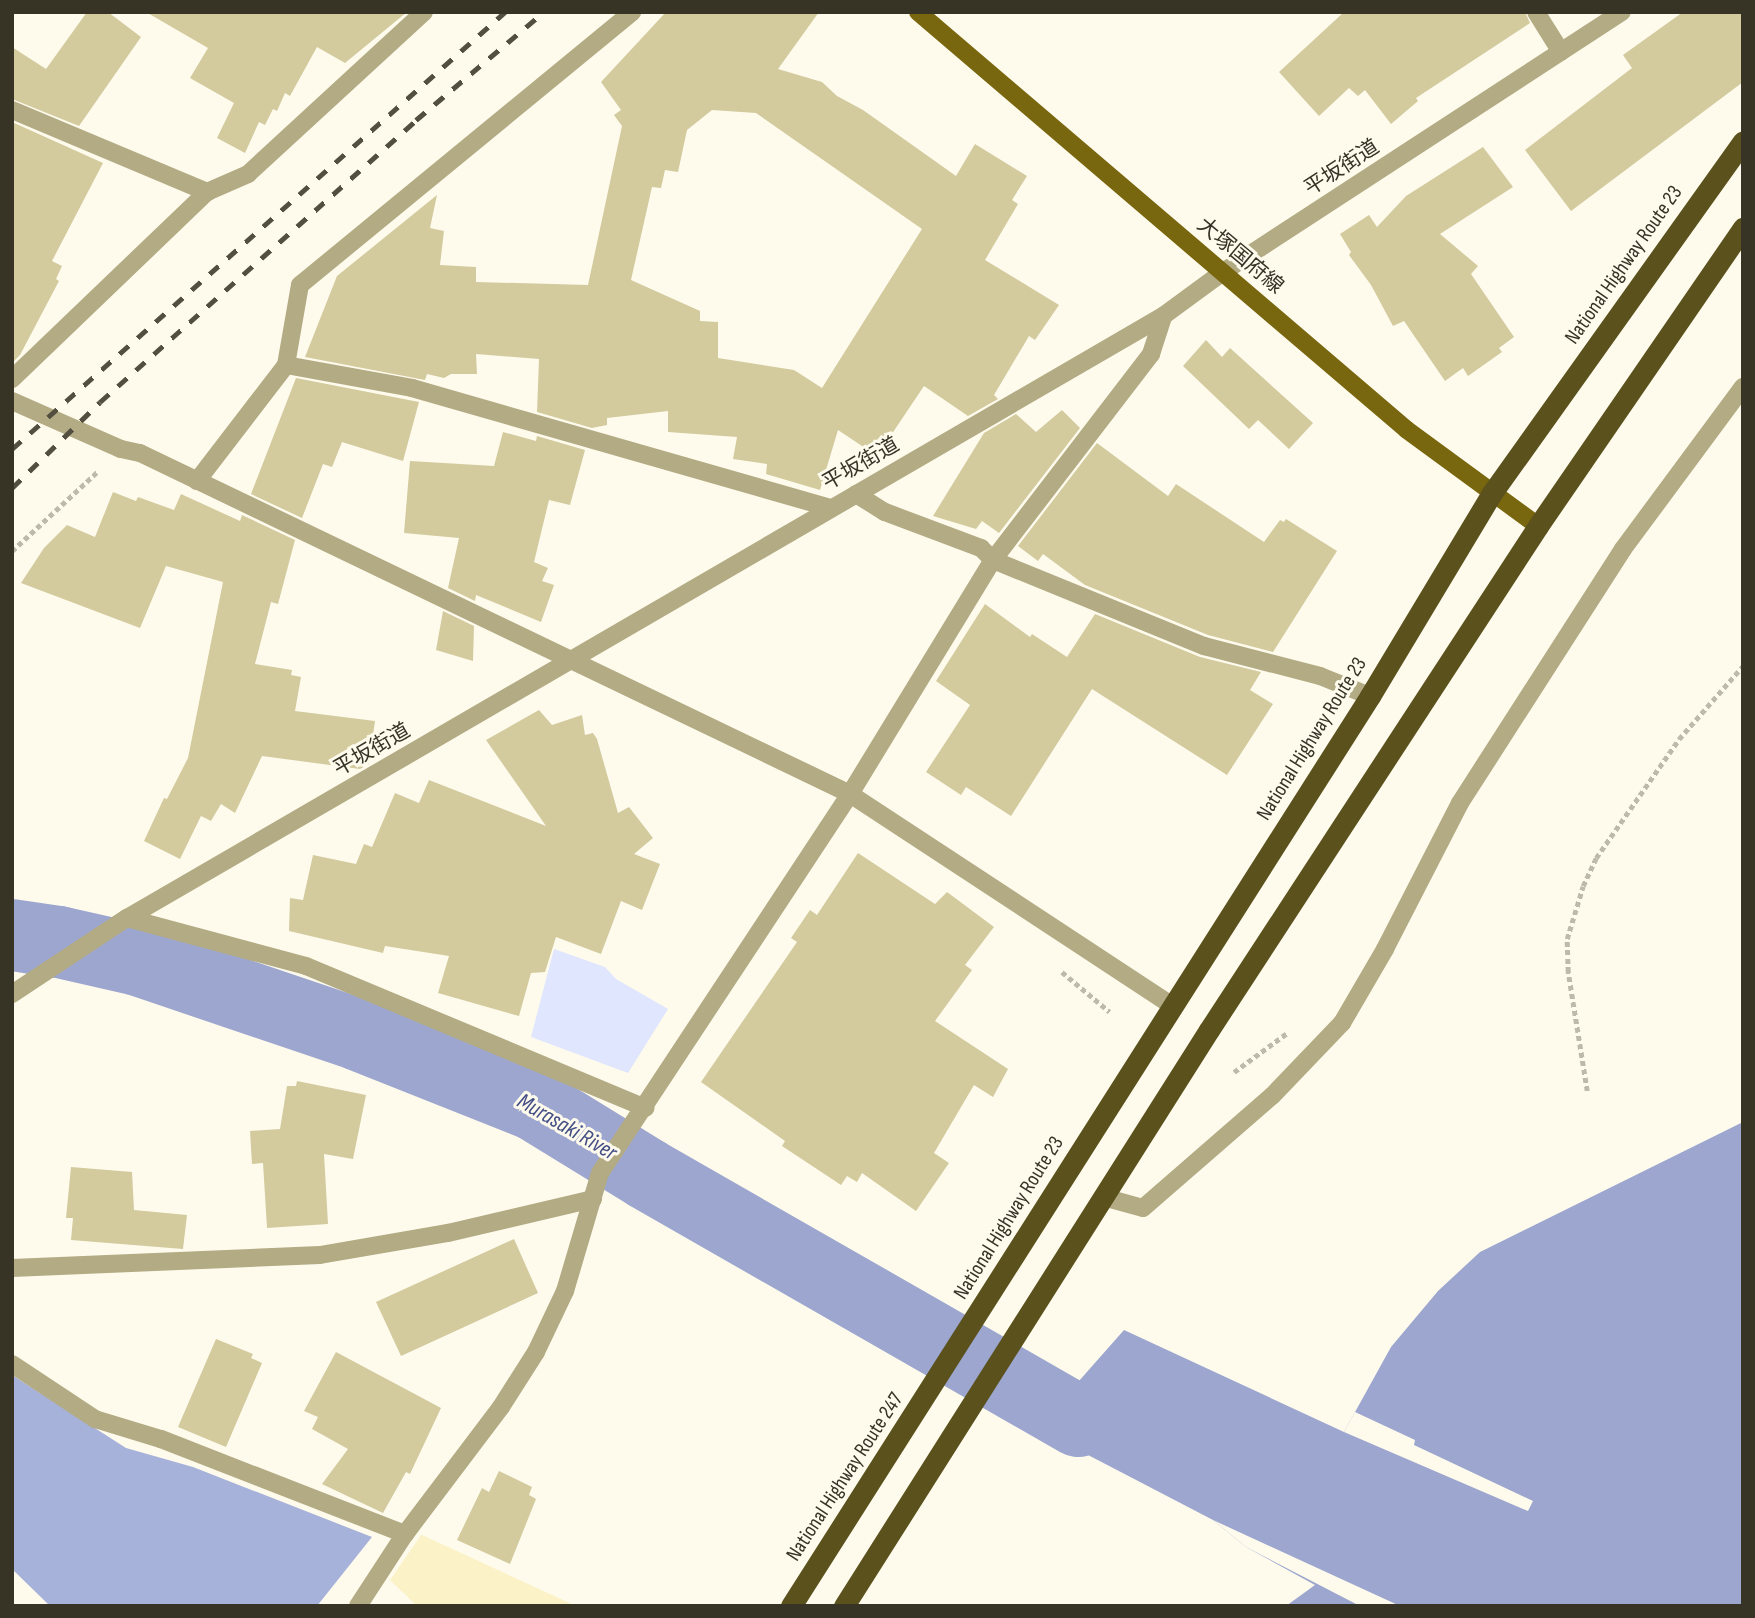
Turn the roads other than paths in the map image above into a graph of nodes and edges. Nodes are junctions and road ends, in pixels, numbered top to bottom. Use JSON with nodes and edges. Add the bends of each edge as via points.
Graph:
{"nodes":[{"id":1,"x":396,"y":12,"type":"edge"},
{"id":2,"x":632,"y":12,"type":"edge"},
{"id":3,"x":918,"y":12,"type":"edge"},
{"id":4,"x":1536,"y":12,"type":"edge"},
{"id":5,"x":1622,"y":12,"type":"edge"},
{"id":6,"x":418,"y":17,"type":"edge"},
{"id":7,"x":1561,"y":52,"type":"junction"},
{"id":8,"x":12,"y":110,"type":"edge"},
{"id":9,"x":1743,"y":141,"type":"edge"},
{"id":10,"x":207,"y":192,"type":"junction"},
{"id":11,"x":1743,"y":228,"type":"edge"},
{"id":12,"x":1223,"y":272,"type":"junction"},
{"id":13,"x":1163,"y":316,"type":"junction"},
{"id":14,"x":286,"y":365,"type":"junction"},
{"id":15,"x":12,"y":379,"type":"edge"},
{"id":16,"x":1743,"y":387,"type":"edge"},
{"id":17,"x":12,"y":401,"type":"edge"},
{"id":18,"x":197,"y":481,"type":"junction"},
{"id":19,"x":1492,"y":493,"type":"junction"},
{"id":20,"x":856,"y":494,"type":"junction"},
{"id":21,"x":830,"y":508,"type":"junction"},
{"id":22,"x":1538,"y":526,"type":"junction"},
{"id":23,"x":993,"y":560,"type":"junction"},
{"id":24,"x":574,"y":660,"type":"junction"},
{"id":25,"x":1370,"y":696,"type":"junction"},
{"id":26,"x":850,"y":794,"type":"junction"},
{"id":27,"x":127,"y":918,"type":"junction"},
{"id":28,"x":12,"y":994,"type":"edge"},
{"id":29,"x":1172,"y":1006,"type":"junction"},
{"id":30,"x":645,"y":1108,"type":"junction"},
{"id":31,"x":1103,"y":1197,"type":"junction"},
{"id":32,"x":593,"y":1199,"type":"junction"},
{"id":33,"x":12,"y":1268,"type":"edge"},
{"id":34,"x":12,"y":1364,"type":"edge"},
{"id":35,"x":940,"y":1375,"type":"joint"},
{"id":36,"x":405,"y":1534,"type":"junction"},
{"id":37,"x":358,"y":1606,"type":"edge"},
{"id":38,"x":791,"y":1606,"type":"edge"},
{"id":39,"x":844,"y":1606,"type":"edge"}],
"edges":[{"from":1,"to":6,"type":"street"},
{"from":2,"to":14,"type":"street","via":[[300,285]]},
{"from":3,"to":12,"type":"main road","name":"大塚国府線"},
{"from":4,"to":7,"type":"street"},
{"from":5,"to":7,"type":"street","name":"平坂街道"},
{"from":6,"to":10,"type":"street","via":[[248,174]]},
{"from":7,"to":12,"type":"street","name":"平坂街道"},
{"from":8,"to":10,"type":"street"},
{"from":9,"to":19,"type":"highway","name":"National Highway Route 23"},
{"from":10,"to":15,"type":"street"},
{"from":11,"to":22,"type":"highway"},
{"from":12,"to":13,"type":"street","name":"平坂街道"},
{"from":12,"to":19,"type":"main road","name":"大塚国府線","via":[[1407,430]]},
{"from":13,"to":20,"type":"street","name":"平坂街道"},
{"from":13,"to":23,"type":"street","via":[[1151,354]]},
{"from":14,"to":18,"type":"street"},
{"from":14,"to":21,"type":"street","via":[[412,388]]},
{"from":16,"to":31,"type":"street","via":[[1623,549],[1460,803],[1342,1023],[1272,1096],[1143,1208]]},
{"from":17,"to":18,"type":"street"},
{"from":18,"to":24,"type":"street"},
{"from":19,"to":22,"type":"main road","name":"大塚国府線"},
{"from":19,"to":25,"type":"highway","name":"National Highway Route 23"},
{"from":20,"to":21,"type":"street","name":"平坂街道"},
{"from":20,"to":23,"type":"street","via":[[884,512],[981,548]]},
{"from":21,"to":24,"type":"street","name":"平坂街道"},
{"from":22,"to":31,"type":"highway"},
{"from":23,"to":25,"type":"street","via":[[1204,646],[1320,676]]},
{"from":23,"to":26,"type":"street"},
{"from":24,"to":26,"type":"street"},
{"from":24,"to":27,"type":"street","name":"平坂街道"},
{"from":25,"to":29,"type":"highway","name":"National Highway Route 23"},
{"from":26,"to":29,"type":"street"},
{"from":26,"to":30,"type":"street"},
{"from":27,"to":28,"type":"street","name":"平坂街道"},
{"from":27,"to":30,"type":"street","via":[[306,966]]},
{"from":29,"to":35,"type":"highway","name":"National Highway Route 23"},
{"from":30,"to":32,"type":"street","via":[[600,1173]]},
{"from":31,"to":39,"type":"highway"},
{"from":32,"to":33,"type":"street","via":[[448,1233],[320,1255]]},
{"from":32,"to":36,"type":"street","via":[[565,1291],[537,1352]]},
{"from":34,"to":36,"type":"street","via":[[95,1419],[160,1439]]},
{"from":35,"to":38,"type":"highway","name":"National Highway Route 247"},
{"from":36,"to":37,"type":"street"}]}
